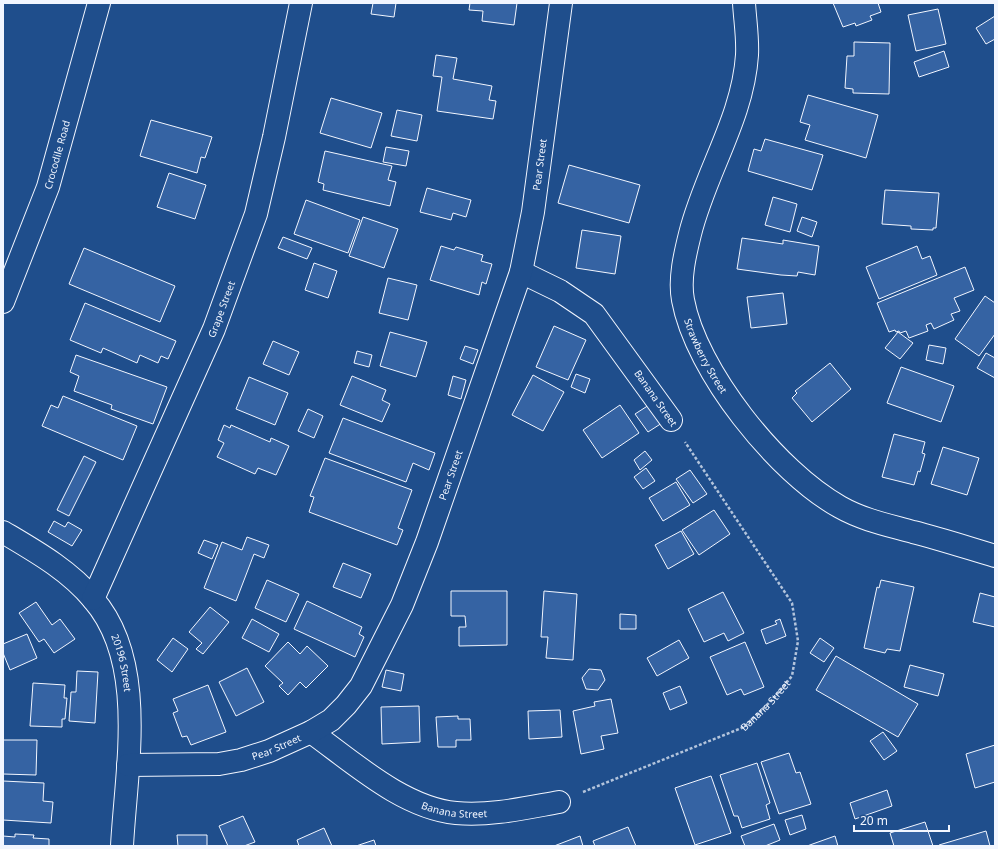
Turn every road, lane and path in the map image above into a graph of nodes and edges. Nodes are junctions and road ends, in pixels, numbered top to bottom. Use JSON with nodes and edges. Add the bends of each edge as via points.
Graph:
{"nodes":[{"id":1,"x":99,"y":3,"type":"edge"},
{"id":2,"x":301,"y":3,"type":"edge"},
{"id":3,"x":561,"y":3,"type":"edge"},
{"id":4,"x":744,"y":3,"type":"edge"},
{"id":5,"x":521,"y":272,"type":"junction"},
{"id":6,"x":3,"y":302,"type":"edge"},
{"id":7,"x":671,"y":420,"type":"joint"},
{"id":8,"x":3,"y":532,"type":"edge"},
{"id":9,"x":995,"y":556,"type":"edge"},
{"id":10,"x":93,"y":599,"type":"junction"},
{"id":11,"x":311,"y":732,"type":"junction"},
{"id":12,"x":128,"y":765,"type":"junction"},
{"id":13,"x":559,"y":802,"type":"joint"},
{"id":14,"x":122,"y":846,"type":"edge"}],
"edges":[{"from":1,"to":6,"type":"street","name":"Crocodile Road","via":[[48,187]]},
{"from":2,"to":10,"type":"street","name":"Grape Street","via":[[256,214],[214,329]]},
{"from":3,"to":5,"type":"street","name":"Pear Street","via":[[533,212]]},
{"from":4,"to":9,"type":"street","name":"Strawberry Street","via":[[747,54],[742,87],[729,130],[690,233],[683,269],[682,298],[690,326],[711,369],[739,413],[764,445],[812,488],[840,507],[866,519]]},
{"from":5,"to":7,"type":"street","name":"Banana Street","via":[[560,291],[594,314]]},
{"from":5,"to":11,"type":"street","name":"Pear Street","via":[[427,542],[402,605],[361,686],[331,720]]},
{"from":7,"to":13,"type":"path","name":"Banana Street","via":[[792,603],[798,640],[792,676],[744,727]]},
{"from":8,"to":10,"type":"street","name":"20196 Street","via":[[38,552],[64,571]]},
{"from":10,"to":12,"type":"street","name":"20196 Street","via":[[108,622],[122,654],[128,692]]},
{"from":11,"to":12,"type":"street","name":"Pear Street","via":[[269,751],[219,764]]},
{"from":11,"to":13,"type":"street","name":"Banana Street","via":[[394,791],[426,806],[455,813],[498,813]]},
{"from":12,"to":14,"type":"street","name":"20196 Street"}]}
